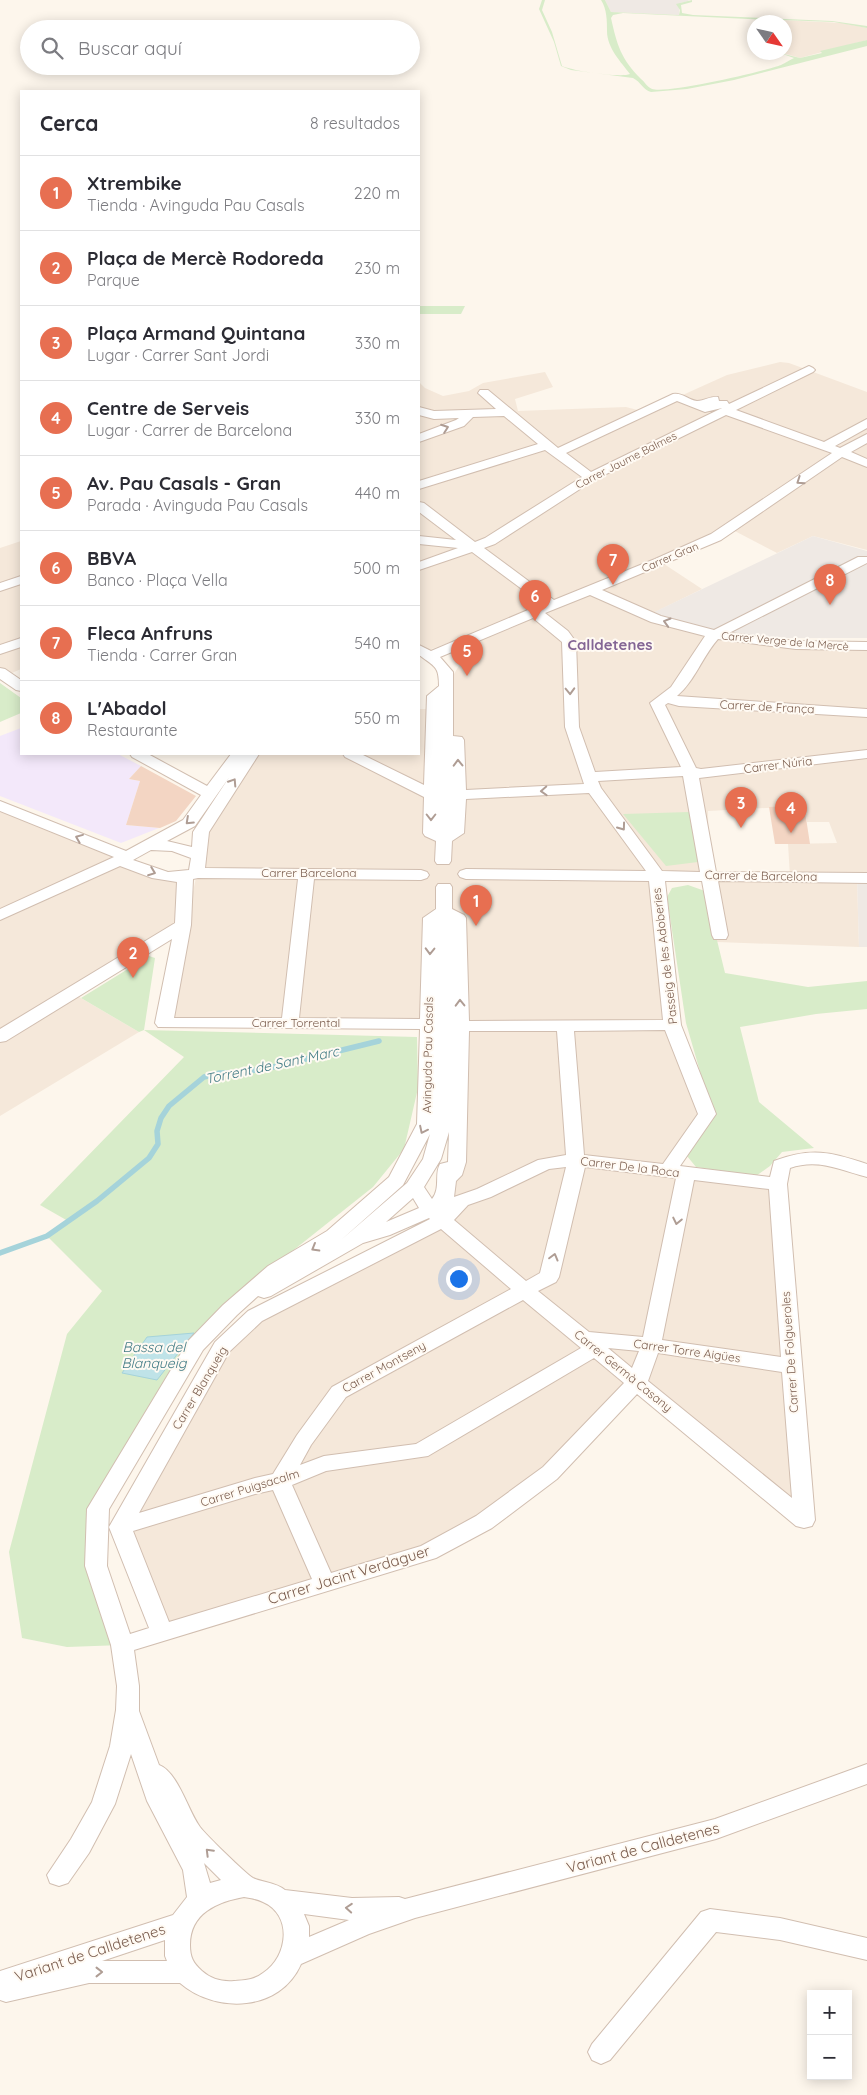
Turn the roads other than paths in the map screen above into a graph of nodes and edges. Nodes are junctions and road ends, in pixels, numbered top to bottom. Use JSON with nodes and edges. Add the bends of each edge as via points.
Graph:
{"nodes":[{"id":1,"x":809,"y":370,"type":"dead end"},
{"id":2,"x":484,"y":393,"type":"dead end"},
{"id":3,"x":420,"y":411,"type":"edge"},
{"id":4,"x":726,"y":411,"type":"junction"},
{"id":5,"x":505,"y":412,"type":"junction"},
{"id":6,"x":469,"y":414,"type":"junction"},
{"id":7,"x":867,"y":423,"type":"edge"},
{"id":8,"x":420,"y":438,"type":"edge"},
{"id":9,"x":867,"y":438,"type":"edge"},
{"id":10,"x":824,"y":446,"type":"junction"},
{"id":11,"x":552,"y":449,"type":"junction"},
{"id":12,"x":840,"y":453,"type":"junction"},
{"id":13,"x":867,"y":463,"type":"edge"},
{"id":14,"x":590,"y":477,"type":"junction"},
{"id":15,"x":420,"y":485,"type":"edge"},
{"id":16,"x":420,"y":507,"type":"edge"},
{"id":17,"x":420,"y":540,"type":"edge"},
{"id":18,"x":474,"y":546,"type":"junction"},
{"id":19,"x":866,"y":556,"type":"edge"},
{"id":20,"x":420,"y":566,"type":"edge"},
{"id":21,"x":20,"y":580,"type":"edge"},
{"id":22,"x":0,"y":588,"type":"edge"},
{"id":23,"x":591,"y":590,"type":"junction"},
{"id":24,"x":552,"y":605,"type":"junction"},
{"id":25,"x":535,"y":612,"type":"junction"},
{"id":26,"x":714,"y":635,"type":"junction"},
{"id":27,"x":20,"y":642,"type":"edge"},
{"id":28,"x":867,"y":646,"type":"edge"},
{"id":29,"x":0,"y":650,"type":"edge"},
{"id":30,"x":423,"y":653,"type":"edge"},
{"id":31,"x":0,"y":672,"type":"edge"},
{"id":32,"x":20,"y":685,"type":"edge"},
{"id":33,"x":446,"y":687,"type":"junction"},
{"id":34,"x":663,"y":700,"type":"junction"},
{"id":35,"x":867,"y":713,"type":"edge"},
{"id":36,"x":867,"y":754,"type":"edge"},
{"id":37,"x":139,"y":755,"type":"edge"},
{"id":38,"x":237,"y":755,"type":"edge"},
{"id":39,"x":251,"y":755,"type":"edge"},
{"id":40,"x":352,"y":755,"type":"edge"},
{"id":41,"x":690,"y":771,"type":"junction"},
{"id":42,"x":591,"y":782,"type":"junction"},
{"id":43,"x":210,"y":794,"type":"junction"},
{"id":44,"x":431,"y":794,"type":"junction"},
{"id":45,"x":459,"y":795,"type":"junction"},
{"id":46,"x":0,"y":806,"type":"edge"},
{"id":47,"x":444,"y":839,"type":"junction"},
{"id":48,"x":149,"y":845,"type":"junction"},
{"id":49,"x":198,"y":855,"type":"junction"},
{"id":50,"x":123,"y":858,"type":"junction"},
{"id":51,"x":443,"y":862,"type":"junction"},
{"id":52,"x":307,"y":873,"type":"junction"},
{"id":53,"x":420,"y":874,"type":"junction"},
{"id":54,"x":466,"y":874,"type":"junction"},
{"id":55,"x":656,"y":874,"type":"junction"},
{"id":56,"x":709,"y":875,"type":"junction"},
{"id":57,"x":191,"y":876,"type":"junction"},
{"id":58,"x":867,"y":878,"type":"edge"},
{"id":59,"x":444,"y":887,"type":"junction"},
{"id":60,"x":444,"y":911,"type":"junction"},
{"id":61,"x":0,"y":915,"type":"edge"},
{"id":62,"x":183,"y":925,"type":"junction"},
{"id":63,"x":720,"y":935,"type":"dead end"},
{"id":64,"x":290,"y":1023,"type":"junction"},
{"id":65,"x":429,"y":1024,"type":"junction"},
{"id":66,"x":565,"y":1024,"type":"junction"},
{"id":67,"x":672,"y":1025,"type":"junction"},
{"id":68,"x":460,"y":1026,"type":"junction"},
{"id":69,"x":0,"y":1037,"type":"edge"},
{"id":70,"x":442,"y":1123,"type":"junction"},
{"id":71,"x":575,"y":1160,"type":"junction"},
{"id":72,"x":867,"y":1171,"type":"edge"},
{"id":73,"x":678,"y":1172,"type":"junction"},
{"id":74,"x":778,"y":1184,"type":"junction"},
{"id":75,"x":414,"y":1187,"type":"junction"},
{"id":76,"x":451,"y":1190,"type":"junction"},
{"id":77,"x":437,"y":1215,"type":"junction"},
{"id":78,"x":351,"y":1243,"type":"junction"},
{"id":79,"x":524,"y":1290,"type":"junction"},
{"id":80,"x":230,"y":1310,"type":"junction"},
{"id":81,"x":588,"y":1344,"type":"junction"},
{"id":82,"x":652,"y":1345,"type":"junction"},
{"id":83,"x":792,"y":1366,"type":"junction"},
{"id":84,"x":636,"y":1382,"type":"junction"},
{"id":85,"x":280,"y":1481,"type":"junction"},
{"id":86,"x":804,"y":1520,"type":"joint"},
{"id":87,"x":120,"y":1527,"type":"junction"},
{"id":88,"x":325,"y":1583,"type":"junction"},
{"id":89,"x":162,"y":1632,"type":"junction"},
{"id":90,"x":122,"y":1645,"type":"junction"},
{"id":91,"x":128,"y":1710,"type":"junction"},
{"id":92,"x":144,"y":1760,"type":"junction"},
{"id":93,"x":867,"y":1774,"type":"edge"},
{"id":94,"x":59,"y":1875,"type":"dead end"},
{"id":95,"x":244,"y":1886,"type":"junction"},
{"id":96,"x":200,"y":1900,"type":"junction"},
{"id":97,"x":281,"y":1900,"type":"junction"},
{"id":98,"x":415,"y":1907,"type":"junction"},
{"id":99,"x":181,"y":1924,"type":"junction"},
{"id":100,"x":867,"y":1949,"type":"edge"},
{"id":101,"x":295,"y":1955,"type":"junction"},
{"id":102,"x":186,"y":1972,"type":"junction"},
{"id":103,"x":0,"y":1982,"type":"edge"},
{"id":104,"x":0,"y":1993,"type":"edge"},
{"id":105,"x":601,"y":2052,"type":"dead end"}],
"edges":[{"from":1,"to":4,"type":"street","name":"Carrer Jaume Balmes"},
{"from":2,"to":5,"type":"street"},
{"from":3,"to":6,"type":"street","via":[[434,415]]},
{"from":4,"to":10,"type":"street"},
{"from":4,"to":11,"type":"street","via":[[723,404],[705,408],[714,400],[698,403],[677,397]]},
{"from":4,"to":14,"type":"street","name":"Carrer Jaume Balmes"},
{"from":5,"to":6,"type":"street"},
{"from":5,"to":11,"type":"street"},
{"from":8,"to":6,"type":"street","one_way":true,"via":[[460,423]]},
{"from":7,"to":10,"type":"street"},
{"from":9,"to":12,"type":"street","name":"Carrer Gran"},
{"from":10,"to":12,"type":"street"},
{"from":11,"to":14,"type":"street"},
{"from":11,"to":15,"type":"street"},
{"from":12,"to":13,"type":"street"},
{"from":12,"to":23,"type":"street","name":"Carrer Gran","one_way":true,"via":[[716,537]]},
{"from":14,"to":18,"type":"street","name":"Carrer Jaume Balmes","via":[[490,540]]},
{"from":16,"to":18,"type":"street"},
{"from":17,"to":18,"type":"street"},
{"from":18,"to":20,"type":"street","name":"Carrer Jaume Balmes"},
{"from":18,"to":24,"type":"street"},
{"from":19,"to":26,"type":"street"},
{"from":21,"to":22,"type":"street"},
{"from":23,"to":24,"type":"street","name":"Carrer Gran"},
{"from":26,"to":23,"type":"street","name":"Carrer Verge de la Mercè","one_way":true,"via":[[646,616]]},
{"from":24,"to":25,"type":"street","name":"Carrer Gran"},
{"from":25,"to":30,"type":"street","name":"Carrer Gran"},
{"from":25,"to":42,"type":"street","one_way":true,"via":[[569,642],[572,727]]},
{"from":26,"to":28,"type":"street","name":"Carrer Verge de la Mercè","via":[[806,645]]},
{"from":26,"to":34,"type":"street","via":[[678,690]]},
{"from":27,"to":29,"type":"street"},
{"from":30,"to":33,"type":"street","via":[[446,672]]},
{"from":31,"to":32,"type":"street"},
{"from":33,"to":44,"type":"street","via":[[434,696]]},
{"from":45,"to":33,"type":"street","one_way":true,"via":[[456,690]]},
{"from":33,"to":47,"type":"street"},
{"from":34,"to":35,"type":"street","name":"Carrer de França"},
{"from":34,"to":41,"type":"street"},
{"from":36,"to":41,"type":"street","name":"Carrer Núria","via":[[701,774]]},
{"from":37,"to":43,"type":"street"},
{"from":38,"to":43,"type":"street"},
{"from":49,"to":39,"type":"street","one_way":true,"via":[[200,832]]},
{"from":40,"to":44,"type":"street"},
{"from":41,"to":42,"type":"street","name":"Carrer Núria"},
{"from":41,"to":56,"type":"street"},
{"from":42,"to":45,"type":"street","name":"Carrer Núria","one_way":true},
{"from":42,"to":55,"type":"street","one_way":true},
{"from":43,"to":48,"type":"street","one_way":true,"via":[[189,823]]},
{"from":44,"to":47,"type":"street","one_way":true,"via":[[431,833]]},
{"from":45,"to":47,"type":"street","via":[[456,833]]},
{"from":50,"to":46,"type":"street","name":"Carrer Barcelona","one_way":true},
{"from":47,"to":51,"type":"street"},
{"from":48,"to":49,"type":"street","via":[[174,846]]},
{"from":48,"to":50,"type":"street"},
{"from":49,"to":57,"type":"street"},
{"from":50,"to":57,"type":"street","name":"Carrer Barcelona","one_way":true,"via":[[160,876]]},
{"from":50,"to":61,"type":"street"},
{"from":51,"to":53,"type":"street","via":[[432,863]]},
{"from":51,"to":54,"type":"street","via":[[454,863]]},
{"from":52,"to":53,"type":"street","name":"Carrer Barcelona"},
{"from":52,"to":57,"type":"street","name":"Carrer Barcelona"},
{"from":52,"to":64,"type":"street"},
{"from":53,"to":59,"type":"street","via":[[432,886]]},
{"from":54,"to":55,"type":"street"},
{"from":54,"to":59,"type":"street","via":[[464,880],[456,885]]},
{"from":55,"to":56,"type":"street","name":"Carrer de Barcelona"},
{"from":55,"to":67,"type":"street","name":"Passeig de les Adoberies"},
{"from":56,"to":58,"type":"street","name":"Carrer de Barcelona"},
{"from":56,"to":63,"type":"street"},
{"from":57,"to":62,"type":"street"},
{"from":59,"to":60,"type":"street","name":"Avinguda Pau Casals"},
{"from":60,"to":65,"type":"street","name":"Avinguda Pau Casals","one_way":true,"via":[[431,918]]},
{"from":68,"to":60,"type":"street","one_way":true,"via":[[458,918]]},
{"from":60,"to":70,"type":"street","name":"Avinguda Pau Casals"},
{"from":62,"to":64,"type":"street","name":"Carrer Torrental","via":[[164,1023]]},
{"from":62,"to":69,"type":"street"},
{"from":64,"to":65,"type":"street","name":"Carrer Torrental"},
{"from":65,"to":80,"type":"street","name":"Avinguda Pau Casals","one_way":true,"via":[[426,1124],[396,1181],[334,1236],[275,1271]]},
{"from":66,"to":67,"type":"street"},
{"from":66,"to":68,"type":"street"},
{"from":66,"to":71,"type":"street","name":"Carrer Montseny"},
{"from":67,"to":73,"type":"street","name":"Passeig de les Adoberies","via":[[707,1114]]},
{"from":68,"to":76,"type":"street","via":[[457,1162]]},
{"from":70,"to":75,"type":"street","name":"Avinguda Pau Casals","via":[[432,1160]]},
{"from":70,"to":76,"type":"street","name":"Avinguda Pau Casals"},
{"from":71,"to":73,"type":"street","name":"Carrer De la Roca"},
{"from":71,"to":76,"type":"street","name":"Carrer De la Roca","via":[[545,1164],[484,1193]]},
{"from":79,"to":71,"type":"street","name":"Carrer Montseny","one_way":true,"via":[[549,1277],[576,1171]]},
{"from":72,"to":74,"type":"street","via":[[832,1159],[798,1157],[781,1165]]},
{"from":73,"to":74,"type":"street","name":"Carrer De la Roca"},
{"from":73,"to":82,"type":"street","name":"Carrer Jacint Verdaguer","one_way":true},
{"from":74,"to":83,"type":"street","name":"Carrer De Folgueroles"},
{"from":75,"to":76,"type":"street"},
{"from":75,"to":77,"type":"street"},
{"from":75,"to":78,"type":"street","name":"Avinguda Pau Casals"},
{"from":76,"to":77,"type":"street","name":"Carrer De la Roca"},
{"from":77,"to":78,"type":"street","name":"Avinguda Pau Casals"},
{"from":77,"to":79,"type":"street","name":"Carrer Germà Casany"},
{"from":77,"to":87,"type":"street","name":"Carrer Blanqueig","via":[[255,1316],[222,1347]]},
{"from":78,"to":80,"type":"street","name":"Avinguda Pau Casals"},
{"from":79,"to":81,"type":"street","name":"Carrer Germà Casany"},
{"from":79,"to":85,"type":"street","name":"Carrer Montseny","via":[[339,1392],[304,1440]]},
{"from":80,"to":90,"type":"street","via":[[196,1346],[98,1509],[96,1566]]},
{"from":81,"to":82,"type":"street","name":"Carrer Torre Aigües"},
{"from":81,"to":84,"type":"street","name":"Carrer Germà Casany"},
{"from":81,"to":85,"type":"street","name":"Carrer Puigsacalm","via":[[421,1451],[324,1464]]},
{"from":82,"to":83,"type":"street","name":"Carrer Torre Aigües"},
{"from":82,"to":84,"type":"street","name":"Carrer Jacint Verdaguer"},
{"from":83,"to":86,"type":"street","name":"Carrer De Folgueroles"},
{"from":84,"to":86,"type":"street","name":"Carrer Germà Casany"},
{"from":84,"to":88,"type":"street","name":"Carrer Jacint Verdaguer","via":[[550,1474],[484,1522],[428,1552]]},
{"from":85,"to":87,"type":"street","name":"Carrer Puigsacalm"},
{"from":85,"to":88,"type":"street"},
{"from":87,"to":89,"type":"street"},
{"from":88,"to":89,"type":"street","name":"Carrer Jacint Verdaguer"},
{"from":89,"to":90,"type":"street","name":"Carrer Jacint Verdaguer"},
{"from":90,"to":91,"type":"street"},
{"from":91,"to":92,"type":"street","name":"Variant de Calldetenes"},
{"from":91,"to":94,"type":"street","via":[[122,1746],[103,1804],[80,1846]]},
{"from":95,"to":92,"type":"street","name":"Variant de Calldetenes","one_way":true,"via":[[192,1835],[164,1784]]},
{"from":92,"to":96,"type":"street","name":"Variant de Calldetenes","via":[[159,1801],[195,1869]]},
{"from":93,"to":98,"type":"street","name":"Variant de Calldetenes","via":[[716,1829]]},
{"from":95,"to":96,"type":"street","name":"Variant de Calldetenes","via":[[216,1891]]},
{"from":95,"to":97,"type":"street","name":"Variant de Calldetenes","via":[[261,1889]]},
{"from":96,"to":99,"type":"street","name":"Variant de Calldetenes"},
{"from":98,"to":97,"type":"street","name":"Variant de Calldetenes","one_way":true,"via":[[352,1909]]},
{"from":97,"to":101,"type":"street","name":"Variant de Calldetenes","via":[[293,1914],[297,1925]]},
{"from":98,"to":101,"type":"street","name":"Variant de Calldetenes"},
{"from":99,"to":102,"type":"street","name":"Variant de Calldetenes","via":[[177,1952]]},
{"from":99,"to":103,"type":"street","name":"Variant de Calldetenes"},
{"from":100,"to":105,"type":"street","via":[[780,1929],[710,1920]]},
{"from":101,"to":102,"type":"street","name":"Variant de Calldetenes","via":[[268,1985],[248,1992],[234,1994],[213,1990]]},
{"from":104,"to":102,"type":"street","name":"Variant de Calldetenes","one_way":true,"via":[[90,1972]]}]}
